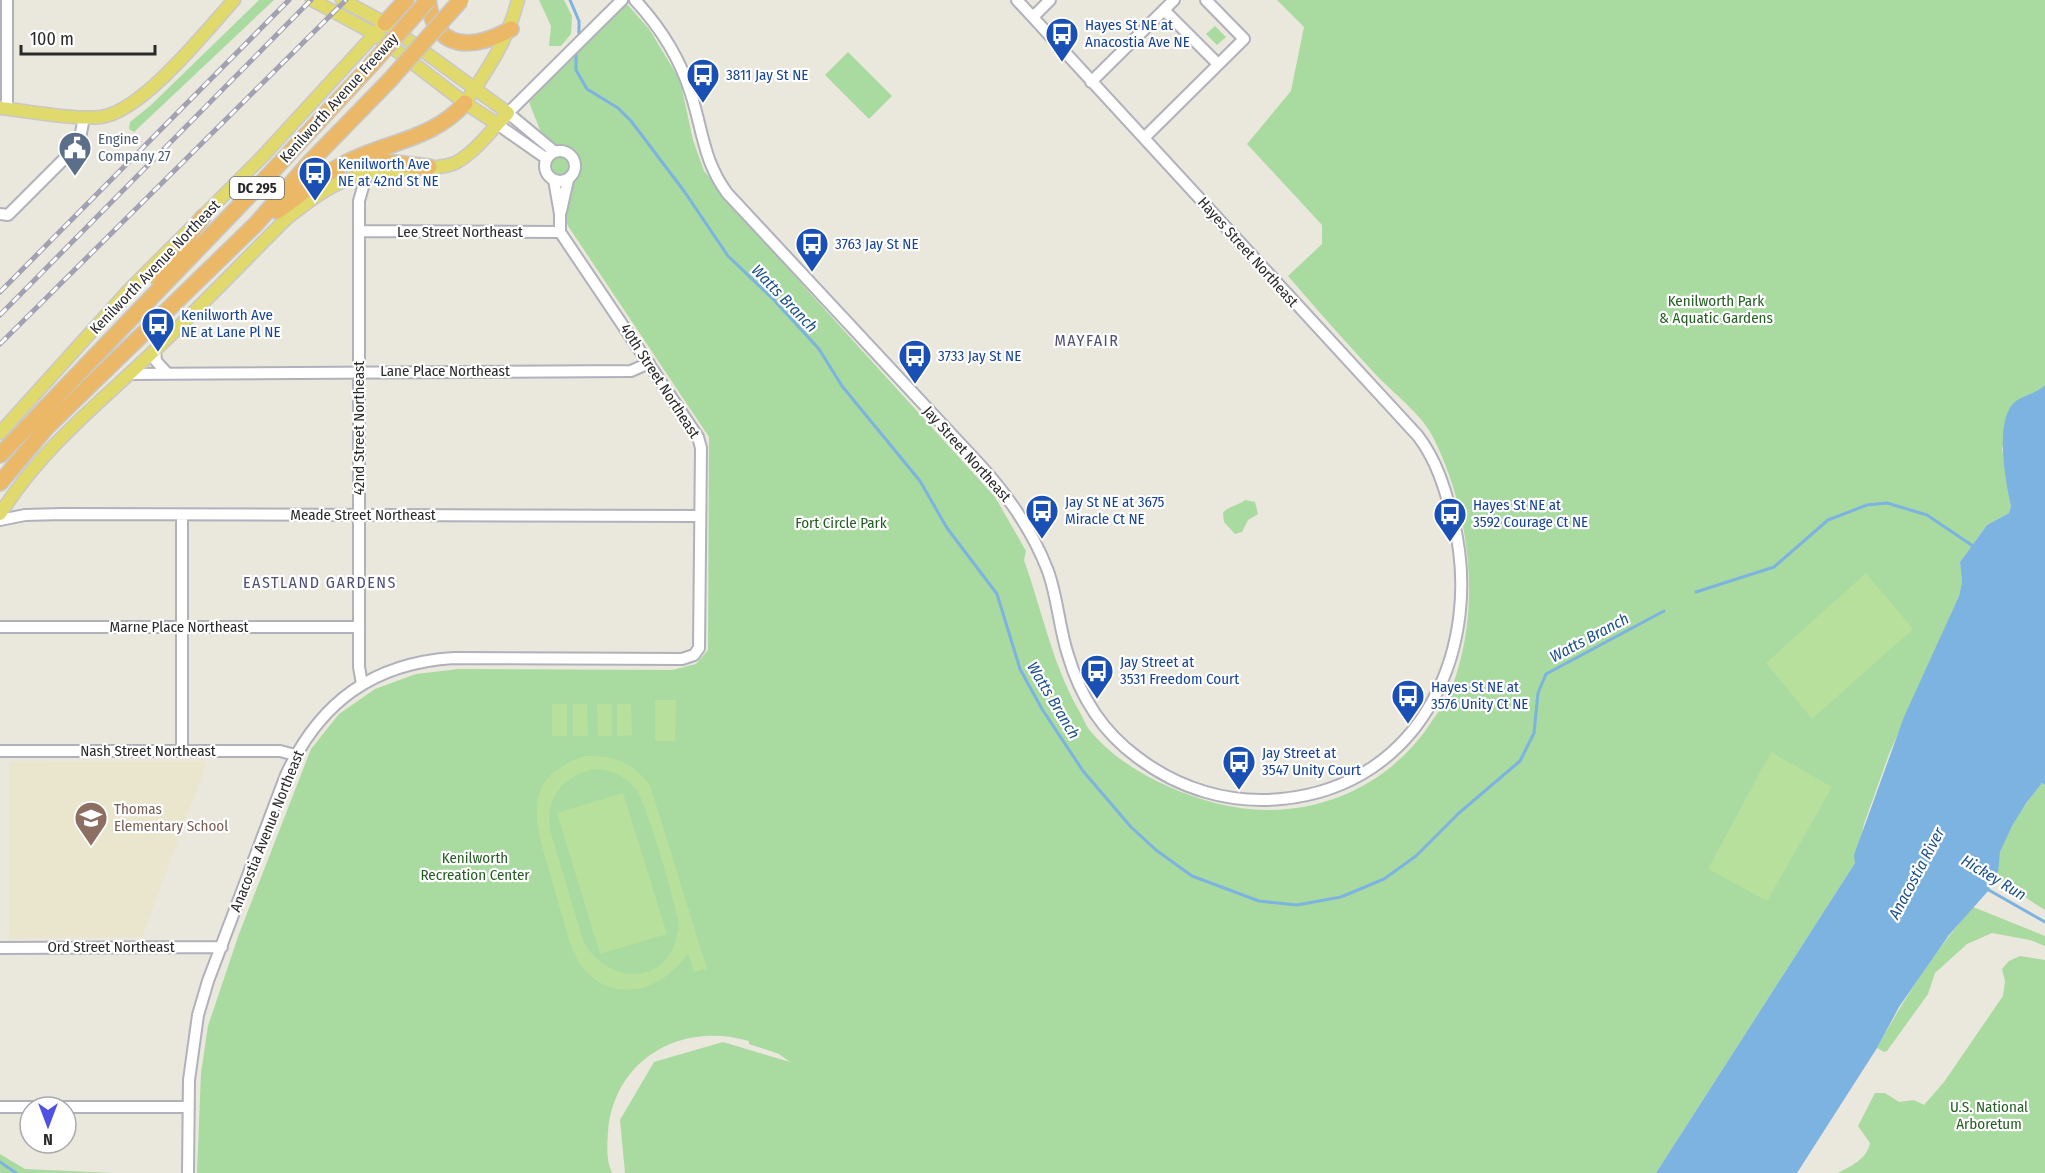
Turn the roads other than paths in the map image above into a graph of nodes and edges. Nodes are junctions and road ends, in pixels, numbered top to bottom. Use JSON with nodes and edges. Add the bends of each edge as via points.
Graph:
{"nodes":[{"id":1,"x":7,"y":0,"type":"edge"},
{"id":2,"x":234,"y":0,"type":"edge"},
{"id":3,"x":312,"y":0,"type":"edge"},
{"id":4,"x":342,"y":0,"type":"edge"},
{"id":5,"x":406,"y":0,"type":"edge"},
{"id":6,"x":428,"y":0,"type":"edge"},
{"id":7,"x":461,"y":0,"type":"edge"},
{"id":8,"x":518,"y":0,"type":"edge"},
{"id":9,"x":622,"y":0,"type":"edge"},
{"id":10,"x":635,"y":0,"type":"edge"},
{"id":11,"x":1017,"y":0,"type":"edge"},
{"id":12,"x":1050,"y":0,"type":"edge"},
{"id":13,"x":1174,"y":0,"type":"edge"},
{"id":14,"x":1206,"y":0,"type":"edge"},
{"id":15,"x":1164,"y":10,"type":"junction"},
{"id":16,"x":1033,"y":17,"type":"junction"},
{"id":17,"x":380,"y":28,"type":"junction"},
{"id":18,"x":511,"y":29,"type":"junction"},
{"id":19,"x":1218,"y":64,"type":"junction"},
{"id":20,"x":1091,"y":82,"type":"junction"},
{"id":21,"x":475,"y":89,"type":"junction"},
{"id":22,"x":465,"y":103,"type":"junction"},
{"id":23,"x":3,"y":108,"type":"edge"},
{"id":24,"x":508,"y":112,"type":"junction"},
{"id":25,"x":84,"y":117,"type":"junction"},
{"id":26,"x":497,"y":124,"type":"junction"},
{"id":27,"x":1144,"y":138,"type":"junction"},
{"id":28,"x":551,"y":155,"type":"junction"},
{"id":29,"x":354,"y":159,"type":"junction"},
{"id":30,"x":429,"y":167,"type":"junction"},
{"id":31,"x":367,"y":172,"type":"junction"},
{"id":32,"x":554,"y":180,"type":"junction"},
{"id":33,"x":568,"y":180,"type":"junction"},
{"id":34,"x":331,"y":186,"type":"junction"},
{"id":35,"x":359,"y":201,"type":"junction"},
{"id":36,"x":0,"y":214,"type":"edge"},
{"id":37,"x":560,"y":214,"type":"junction"},
{"id":38,"x":202,"y":217,"type":"junction"},
{"id":39,"x":256,"y":224,"type":"junction"},
{"id":40,"x":359,"y":231,"type":"junction"},
{"id":41,"x":560,"y":232,"type":"junction"},
{"id":42,"x":139,"y":308,"type":"junction"},
{"id":43,"x":154,"y":350,"type":"junction"},
{"id":44,"x":650,"y":363,"type":"junction"},
{"id":45,"x":166,"y":372,"type":"junction"},
{"id":46,"x":359,"y":372,"type":"junction"},
{"id":47,"x":129,"y":374,"type":"junction"},
{"id":48,"x":0,"y":433,"type":"edge"},
{"id":49,"x":0,"y":455,"type":"edge"},
{"id":50,"x":0,"y":483,"type":"edge"},
{"id":51,"x":8,"y":503,"type":"junction"},
{"id":52,"x":0,"y":514,"type":"edge"},
{"id":53,"x":25,"y":515,"type":"junction"},
{"id":54,"x":182,"y":515,"type":"junction"},
{"id":55,"x":359,"y":515,"type":"junction"},
{"id":56,"x":700,"y":516,"type":"junction"},
{"id":57,"x":0,"y":520,"type":"edge"},
{"id":58,"x":1453,"y":520,"type":"joint"},
{"id":59,"x":0,"y":532,"type":"edge"},
{"id":60,"x":0,"y":627,"type":"edge"},
{"id":61,"x":182,"y":627,"type":"junction"},
{"id":62,"x":359,"y":627,"type":"junction"},
{"id":63,"x":701,"y":640,"type":"joint"},
{"id":64,"x":362,"y":684,"type":"junction"},
{"id":65,"x":0,"y":751,"type":"edge"},
{"id":66,"x":182,"y":751,"type":"junction"},
{"id":67,"x":295,"y":755,"type":"junction"},
{"id":68,"x":222,"y":947,"type":"junction"},
{"id":69,"x":0,"y":948,"type":"edge"},
{"id":70,"x":0,"y":1107,"type":"edge"},
{"id":71,"x":189,"y":1107,"type":"junction"},
{"id":72,"x":188,"y":1173,"type":"edge"}],
"edges":[{"from":1,"to":23,"type":"street"},
{"from":2,"to":25,"type":"main road","via":[[137,102],[121,112]]},
{"from":3,"to":17,"type":"main road"},
{"from":4,"to":17,"type":"main road"},
{"from":5,"to":17,"type":"highway"},
{"from":6,"to":18,"type":"highway","via":[[438,29],[456,41],[479,43]]},
{"from":6,"to":42,"type":"highway","name":"Kenilworth Avenue Freeway","number":"DC 295","bridge":true,"via":[[268,176]]},
{"from":7,"to":39,"type":"highway","name":"Kenilworth Avenue Freeway","number":"DC 295","bridge":true},
{"from":8,"to":18,"type":"main road"},
{"from":9,"to":24,"type":"street"},
{"from":10,"to":58,"type":"street","name":"Jay Street Northeast","via":[[679,64],[692,95],[706,156],[721,184],[997,483],[1026,526],[1046,567],[1058,604],[1067,655],[1090,707],[1117,740],[1152,768],[1193,788],[1236,799],[1286,799],[1323,791],[1367,771],[1401,743],[1432,703],[1449,667],[1459,621],[1461,562]]},
{"from":11,"to":16,"type":"street","name":"Hayes Street Northeast"},
{"from":12,"to":16,"type":"street"},
{"from":13,"to":15,"type":"street"},
{"from":14,"to":19,"type":"street","via":[[1244,39]]},
{"from":15,"to":19,"type":"street"},
{"from":15,"to":20,"type":"street"},
{"from":16,"to":20,"type":"street","name":"Hayes Street Northeast"},
{"from":17,"to":21,"type":"main road"},
{"from":17,"to":22,"type":"main road"},
{"from":17,"to":38,"type":"main road","name":"Kenilworth Avenue Northeast"},
{"from":18,"to":21,"type":"main road"},
{"from":19,"to":27,"type":"street"},
{"from":20,"to":27,"type":"street","name":"Hayes Street Northeast"},
{"from":21,"to":22,"type":"main road"},
{"from":21,"to":24,"type":"main road"},
{"from":22,"to":26,"type":"main road"},
{"from":22,"to":29,"type":"highway","via":[[444,124]]},
{"from":23,"to":25,"type":"main road"},
{"from":24,"to":26,"type":"main road"},
{"from":24,"to":28,"type":"street"},
{"from":25,"to":36,"type":"street","via":[[79,144],[8,215]]},
{"from":26,"to":28,"type":"street"},
{"from":26,"to":30,"type":"main road","via":[[458,161]]},
{"from":27,"to":58,"type":"street","name":"Hayes Street Northeast","via":[[1422,442],[1438,470]]},
{"from":28,"to":32,"type":"street","via":[[545,169]]},
{"from":28,"to":33,"type":"street","via":[[565,152],[573,158],[576,167]]},
{"from":29,"to":30,"type":"highway"},
{"from":29,"to":39,"type":"highway","via":[[323,174]]},
{"from":30,"to":31,"type":"main road"},
{"from":31,"to":34,"type":"main road"},
{"from":31,"to":35,"type":"street","name":"42nd Street Northeast"},
{"from":32,"to":33,"type":"street"},
{"from":32,"to":37,"type":"street"},
{"from":33,"to":37,"type":"street"},
{"from":34,"to":35,"type":"street","via":[[351,190]]},
{"from":34,"to":43,"type":"main road","via":[[286,219]]},
{"from":35,"to":40,"type":"street","name":"42nd Street Northeast"},
{"from":37,"to":41,"type":"street"},
{"from":38,"to":42,"type":"highway"},
{"from":38,"to":48,"type":"main road","name":"Kenilworth Avenue Northeast","via":[[129,290]]},
{"from":39,"to":50,"type":"highway","name":"Kenilworth Avenue Freeway","number":"DC 295","via":[[47,427]]},
{"from":40,"to":41,"type":"street","name":"Lee Street Northeast"},
{"from":40,"to":46,"type":"street","name":"42nd Street Northeast"},
{"from":41,"to":44,"type":"street","name":"40th Street Northeast"},
{"from":42,"to":49,"type":"highway","name":"Kenilworth Avenue Freeway","number":"DC 295"},
{"from":43,"to":45,"type":"street","via":[[156,361]]},
{"from":43,"to":47,"type":"main road"},
{"from":44,"to":46,"type":"street","name":"Lane Place Northeast","via":[[630,371]]},
{"from":44,"to":56,"type":"street","name":"40th Street Northeast","via":[[698,437]]},
{"from":45,"to":46,"type":"street","name":"Lane Place Northeast"},
{"from":45,"to":47,"type":"street","name":"Lane Place Northeast"},
{"from":46,"to":55,"type":"street","name":"42nd Street Northeast"},
{"from":47,"to":51,"type":"main road","via":[[68,429],[27,474]]},
{"from":51,"to":52,"type":"main road"},
{"from":51,"to":53,"type":"street"},
{"from":52,"to":57,"type":"street"},
{"from":53,"to":54,"type":"street","name":"Meade Street Northeast"},
{"from":53,"to":57,"type":"street","name":"Meade Street Northeast"},
{"from":54,"to":55,"type":"street","name":"Meade Street Northeast"},
{"from":54,"to":61,"type":"street"},
{"from":55,"to":56,"type":"street","name":"Meade Street Northeast"},
{"from":55,"to":62,"type":"street","name":"42nd Street Northeast"},
{"from":56,"to":63,"type":"street","name":"40th Street Northeast"},
{"from":57,"to":59,"type":"street"},
{"from":60,"to":61,"type":"street","name":"Marne Place Northeast"},
{"from":61,"to":62,"type":"street","name":"Marne Place Northeast"},
{"from":61,"to":66,"type":"street"},
{"from":62,"to":64,"type":"street","name":"42nd Street Northeast"},
{"from":63,"to":64,"type":"street","name":"Anacostia Avenue Northeast","via":[[697,652],[686,659],[445,659],[403,666]]},
{"from":64,"to":67,"type":"street","name":"Anacostia Avenue Northeast","via":[[321,718]]},
{"from":65,"to":66,"type":"street","name":"Nash Street Northeast"},
{"from":66,"to":67,"type":"street","name":"Nash Street Northeast","via":[[280,751]]},
{"from":67,"to":68,"type":"street","name":"Anacostia Avenue Northeast"},
{"from":68,"to":69,"type":"street","name":"Ord Street Northeast"},
{"from":68,"to":71,"type":"street","name":"Anacostia Avenue Northeast","via":[[208,981],[195,1032]]},
{"from":70,"to":71,"type":"street"},
{"from":71,"to":72,"type":"street","name":"Anacostia Avenue Northeast"}]}
